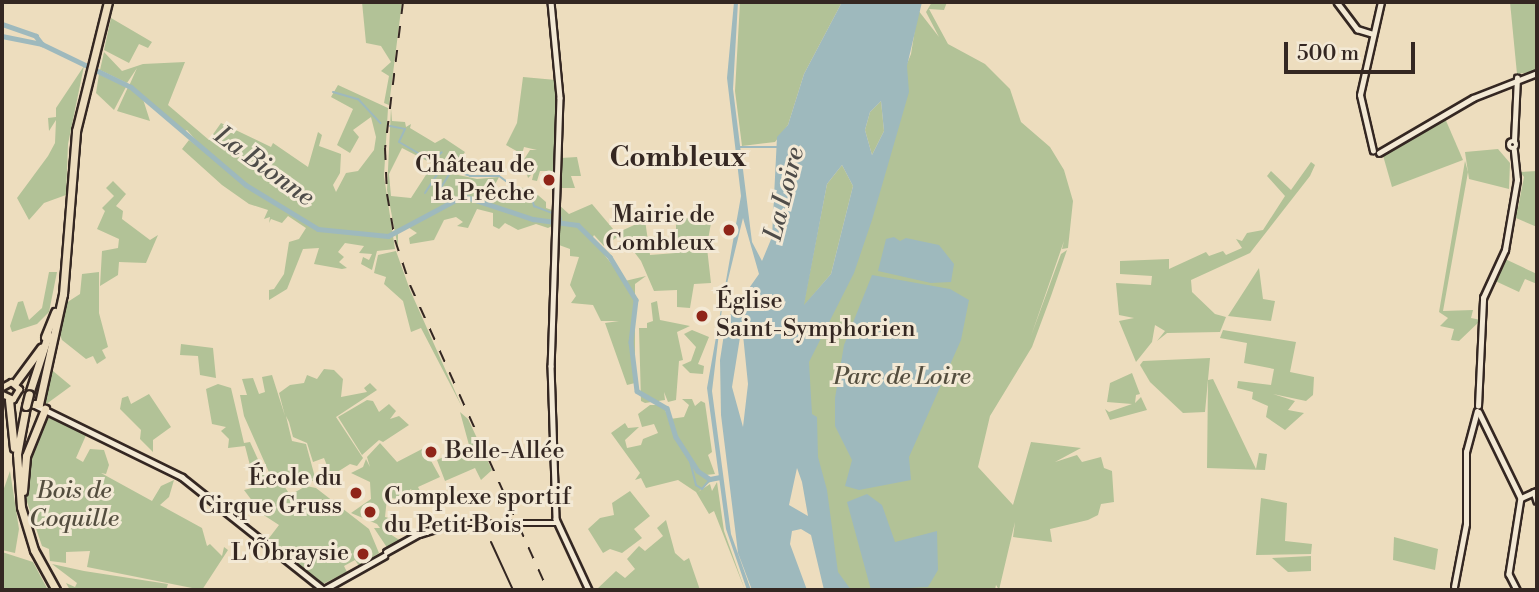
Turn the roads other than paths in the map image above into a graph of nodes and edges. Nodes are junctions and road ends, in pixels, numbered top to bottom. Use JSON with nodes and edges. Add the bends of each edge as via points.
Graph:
{"nodes":[{"id":1,"x":106,"y":2,"type":"edge"},
{"id":2,"x":551,"y":2,"type":"edge"},
{"id":3,"x":1337,"y":2,"type":"edge"},
{"id":4,"x":1381,"y":2,"type":"edge"},
{"id":5,"x":1373,"y":34,"type":"junction"},
{"id":6,"x":1537,"y":73,"type":"edge"},
{"id":7,"x":1517,"y":78,"type":"junction"},
{"id":8,"x":58,"y":309,"type":"junction"},
{"id":9,"x":3,"y":385,"type":"edge"},
{"id":10,"x":17,"y":386,"type":"junction"},
{"id":11,"x":2,"y":394,"type":"edge"},
{"id":12,"x":13,"y":398,"type":"junction"},
{"id":13,"x":32,"y":402,"type":"junction"},
{"id":14,"x":1478,"y":410,"type":"junction"},
{"id":15,"x":1536,"y":492,"type":"edge"},
{"id":16,"x":1521,"y":498,"type":"junction"},
{"id":17,"x":1537,"y":501,"type":"edge"},
{"id":18,"x":22,"y":508,"type":"junction"},
{"id":19,"x":556,"y":523,"type":"junction"},
{"id":20,"x":457,"y":525,"type":"junction"},
{"id":21,"x":385,"y":554,"type":"junction"},
{"id":22,"x":1455,"y":589,"type":"edge"},
{"id":23,"x":58,"y":590,"type":"edge"},
{"id":24,"x":324,"y":590,"type":"edge"},
{"id":25,"x":589,"y":590,"type":"edge"},
{"id":26,"x":1517,"y":590,"type":"edge"}],
"edges":[{"from":1,"to":8,"type":"highway","via":[[81,103],[72,166],[69,256]]},
{"from":2,"to":19,"type":"street","via":[[560,98],[551,366]]},
{"from":3,"to":5,"type":"street","via":[[1357,29]]},
{"from":4,"to":5,"type":"street"},
{"from":5,"to":7,"type":"street","via":[[1360,101],[1376,150]]},
{"from":6,"to":7,"type":"street"},
{"from":7,"to":14,"type":"street","via":[[1514,141],[1508,145],[1514,149],[1517,180],[1505,250],[1483,298]]},
{"from":8,"to":10,"type":"highway"},
{"from":8,"to":13,"type":"highway"},
{"from":9,"to":10,"type":"main road"},
{"from":10,"to":12,"type":"main road"},
{"from":10,"to":13,"type":"street"},
{"from":11,"to":12,"type":"main road"},
{"from":12,"to":13,"type":"street"},
{"from":12,"to":18,"type":"highway"},
{"from":13,"to":18,"type":"highway"},
{"from":13,"to":18,"type":"highway","via":[[20,457]]},
{"from":13,"to":24,"type":"street","via":[[183,478]]},
{"from":14,"to":16,"type":"street"},
{"from":14,"to":22,"type":"street","via":[[1466,452],[1466,524]]},
{"from":15,"to":16,"type":"street"},
{"from":15,"to":17,"type":"street"},
{"from":16,"to":26,"type":"street","via":[[1509,575]]},
{"from":18,"to":23,"type":"highway"},
{"from":19,"to":20,"type":"street"},
{"from":19,"to":25,"type":"street"},
{"from":20,"to":21,"type":"street","via":[[430,532]]},
{"from":20,"to":21,"type":"street","via":[[419,534]]},
{"from":21,"to":24,"type":"street"}]}
